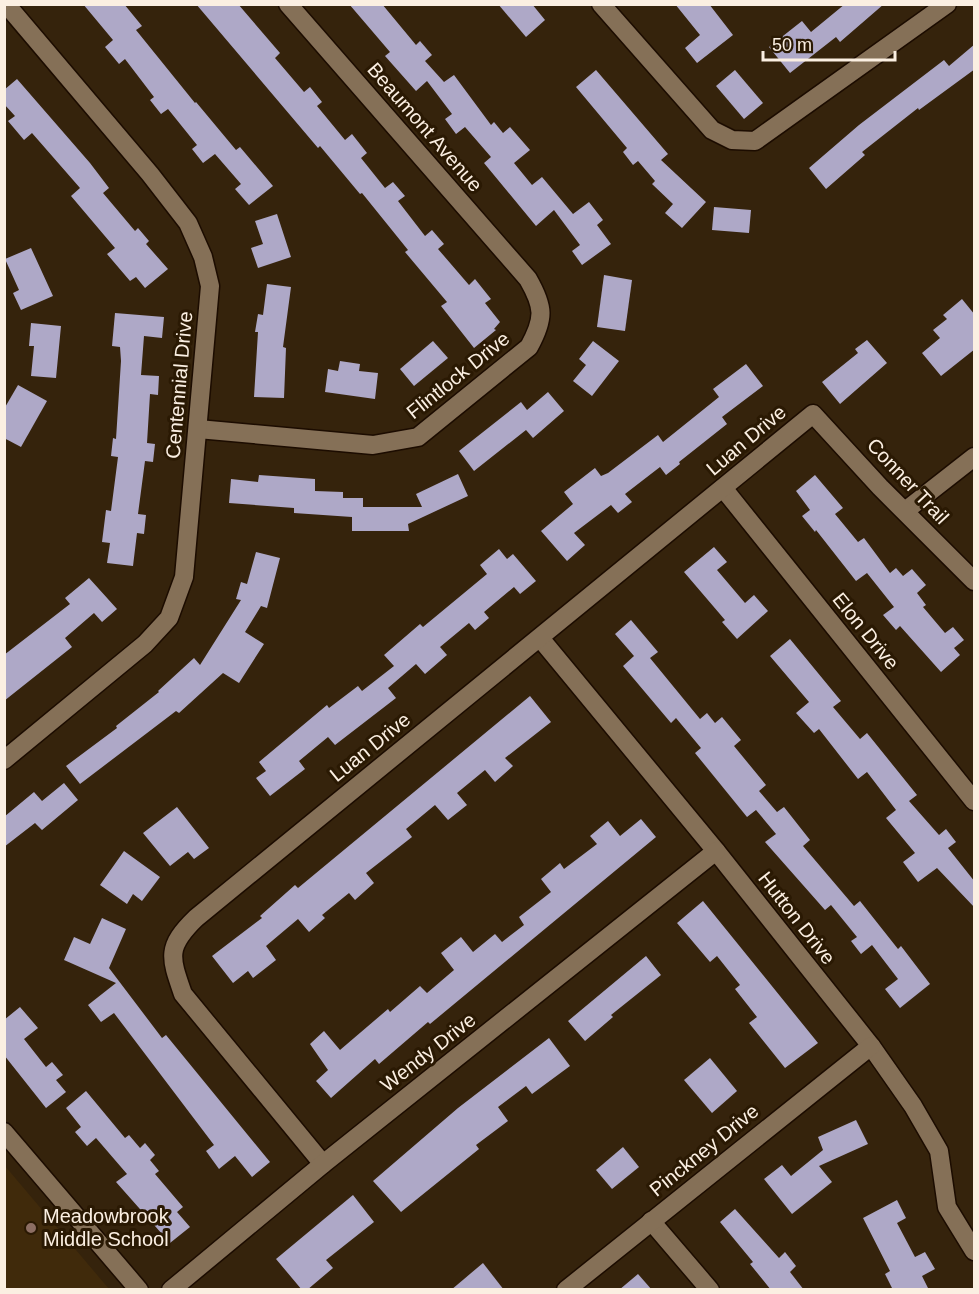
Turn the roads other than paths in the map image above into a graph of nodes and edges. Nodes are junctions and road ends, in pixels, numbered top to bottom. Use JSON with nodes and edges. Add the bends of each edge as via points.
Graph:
{"nodes":[{"id":1,"x":6,"y":4,"type":"edge"},
{"id":2,"x":288,"y":4,"type":"edge"},
{"id":3,"x":602,"y":4,"type":"edge"},
{"id":4,"x":947,"y":4,"type":"edge"},
{"id":5,"x":528,"y":279,"type":"joint"},
{"id":6,"x":809,"y":417,"type":"joint"},
{"id":7,"x":198,"y":429,"type":"junction"},
{"id":8,"x":975,"y":457,"type":"edge"},
{"id":9,"x":723,"y":488,"type":"junction"},
{"id":10,"x":905,"y":511,"type":"junction"},
{"id":11,"x":975,"y":581,"type":"edge"},
{"id":12,"x":540,"y":638,"type":"junction"},
{"id":13,"x":4,"y":760,"type":"edge"},
{"id":14,"x":975,"y":801,"type":"edge"},
{"id":15,"x":716,"y":851,"type":"junction"},
{"id":16,"x":871,"y":1046,"type":"junction"},
{"id":17,"x":4,"y":1132,"type":"edge"},
{"id":18,"x":323,"y":1164,"type":"junction"},
{"id":19,"x":651,"y":1221,"type":"junction"},
{"id":20,"x":975,"y":1251,"type":"edge"},
{"id":21,"x":139,"y":1290,"type":"edge"},
{"id":22,"x":171,"y":1290,"type":"edge"},
{"id":23,"x":566,"y":1290,"type":"edge"},
{"id":24,"x":710,"y":1290,"type":"edge"}],
"edges":[{"from":1,"to":7,"type":"street","name":"Centennial Drive","via":[[150,174],[188,224],[203,256],[210,286]]},
{"from":2,"to":5,"type":"street","name":"Beaumont Avenue"},
{"from":3,"to":4,"type":"street","via":[[712,130],[732,140],[755,141]]},
{"from":5,"to":7,"type":"street","name":"Flintlock Drive","via":[[539,299],[541,326],[529,347],[418,437],[373,445]]},
{"from":6,"to":9,"type":"street","name":"Luan Drive"},
{"from":6,"to":10,"type":"street","name":"Conner Trail","via":[[813,414],[821,421]]},
{"from":7,"to":13,"type":"street","name":"Centennial Drive","via":[[184,578],[169,618],[145,644]]},
{"from":8,"to":10,"type":"street"},
{"from":9,"to":12,"type":"street","name":"Luan Drive"},
{"from":9,"to":14,"type":"street","name":"Elon Drive"},
{"from":10,"to":11,"type":"street","name":"Conner Trail"},
{"from":12,"to":15,"type":"street","name":"Hutton Drive"},
{"from":12,"to":18,"type":"street","name":"Luan Drive","via":[[177,937],[172,963],[183,994]]},
{"from":15,"to":16,"type":"street","name":"Hutton Drive"},
{"from":15,"to":18,"type":"street","name":"Wendy Drive"},
{"from":16,"to":19,"type":"street","name":"Pinckney Drive"},
{"from":16,"to":20,"type":"street","name":"Hutton Drive","via":[[914,1106],[939,1151],[947,1207]]},
{"from":17,"to":21,"type":"street"},
{"from":18,"to":22,"type":"street","name":"Wendy Drive"},
{"from":19,"to":23,"type":"street","name":"Pinckney Drive"},
{"from":19,"to":24,"type":"street"}]}
